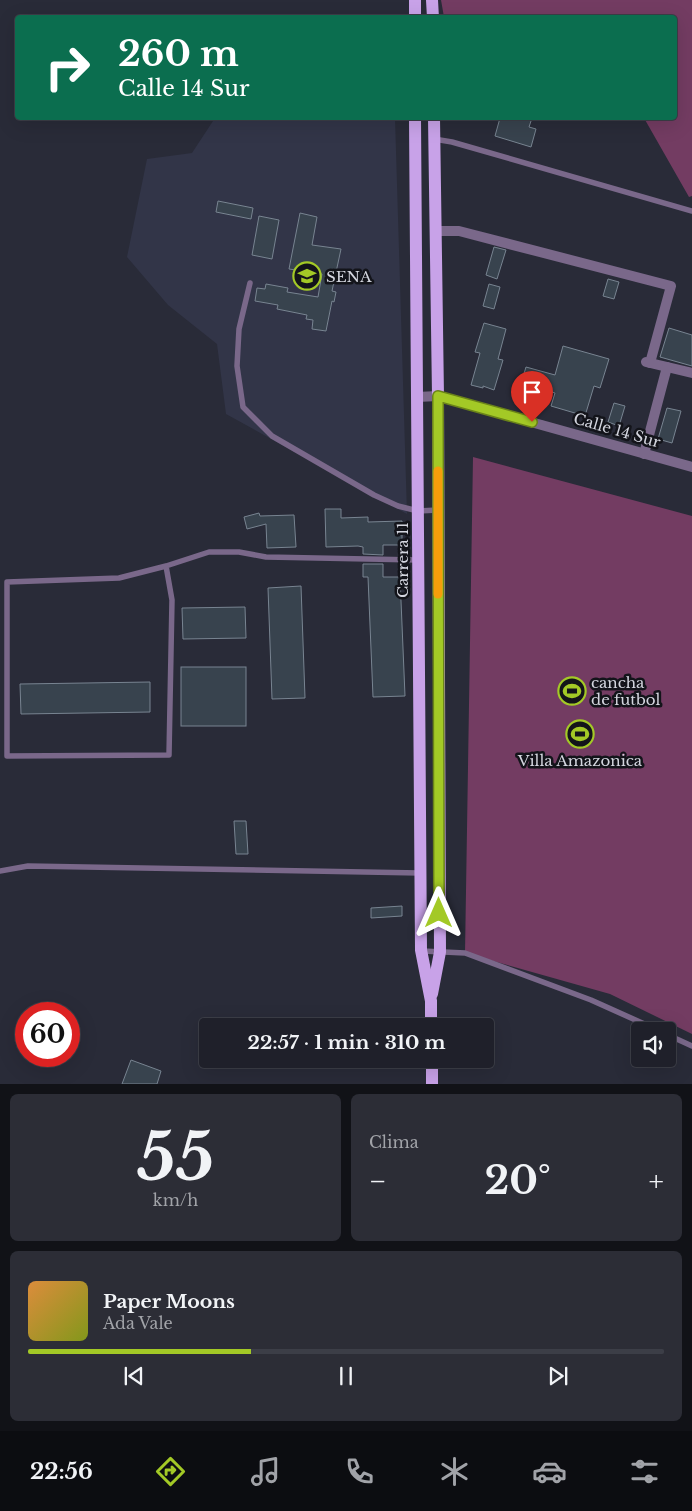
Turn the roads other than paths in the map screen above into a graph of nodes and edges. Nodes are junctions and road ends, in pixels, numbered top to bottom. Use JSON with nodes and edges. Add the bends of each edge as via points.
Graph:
{"nodes":[{"id":1,"x":415,"y":0,"type":"edge"},
{"id":2,"x":432,"y":0,"type":"edge"},
{"id":3,"x":415,"y":15,"type":"edge"},
{"id":4,"x":433,"y":15,"type":"edge"},
{"id":5,"x":415,"y":120,"type":"edge"},
{"id":6,"x":434,"y":120,"type":"edge"},
{"id":7,"x":434,"y":139,"type":"junction"},
{"id":8,"x":692,"y":210,"type":"edge"},
{"id":9,"x":436,"y":231,"type":"junction"},
{"id":10,"x":250,"y":283,"type":"dead end"},
{"id":11,"x":667,"y":367,"type":"junction"},
{"id":12,"x":692,"y":373,"type":"edge"},
{"id":13,"x":438,"y":396,"type":"junction"},
{"id":14,"x":417,"y":397,"type":"junction"},
{"id":15,"x":644,"y":454,"type":"junction"},
{"id":16,"x":692,"y":467,"type":"edge"},
{"id":17,"x":418,"y":510,"type":"junction"},
{"id":18,"x":438,"y":510,"type":"junction"},
{"id":19,"x":418,"y":560,"type":"junction"},
{"id":20,"x":166,"y":566,"type":"junction"},
{"id":21,"x":0,"y":871,"type":"edge"},
{"id":22,"x":420,"y":873,"type":"junction"},
{"id":23,"x":421,"y":950,"type":"junction"},
{"id":24,"x":440,"y":952,"type":"junction"},
{"id":25,"x":431,"y":1001,"type":"junction"},
{"id":26,"x":431,"y":1018,"type":"edge"},
{"id":27,"x":640,"y":1022,"type":"edge"},
{"id":28,"x":676,"y":1039,"type":"edge"},
{"id":29,"x":692,"y":1046,"type":"edge"},
{"id":30,"x":432,"y":1068,"type":"edge"},
{"id":31,"x":432,"y":1084,"type":"edge"}],
"edges":[{"from":1,"to":3,"type":"main road"},
{"from":2,"to":4,"type":"main road"},
{"from":5,"to":14,"type":"main road","name":"Carrera 11"},
{"from":6,"to":7,"type":"main road","name":"Carrera 11"},
{"from":7,"to":8,"type":"lane"},
{"from":7,"to":9,"type":"main road","name":"Carrera 11"},
{"from":9,"to":11,"type":"street","via":[[459,232],[671,286],[648,362]]},
{"from":9,"to":13,"type":"main road","name":"Carrera 11"},
{"from":10,"to":17,"type":"lane","via":[[239,329],[237,366],[244,407],[272,436],[374,495],[398,506]]},
{"from":11,"to":12,"type":"street"},
{"from":11,"to":15,"type":"street"},
{"from":13,"to":14,"type":"street","name":"Calle 14 Sur"},
{"from":13,"to":15,"type":"street","name":"Calle 14 Sur"},
{"from":13,"to":18,"type":"main road","name":"Carrera 11"},
{"from":14,"to":17,"type":"main road","name":"Carrera 11"},
{"from":15,"to":16,"type":"street","name":"Calle 14 Sur"},
{"from":17,"to":18,"type":"lane"},
{"from":17,"to":19,"type":"main road","name":"Carrera 11"},
{"from":18,"to":24,"type":"main road","name":"Carrera 11"},
{"from":19,"to":20,"type":"lane","via":[[266,557],[239,552],[209,552]]},
{"from":19,"to":22,"type":"main road","name":"Carrera 11"},
{"from":20,"to":20,"type":"lane","via":[[119,578],[7,582],[7,756],[169,755],[172,600]]},
{"from":21,"to":22,"type":"lane","via":[[28,866]]},
{"from":22,"to":23,"type":"main road","name":"Carrera 11"},
{"from":23,"to":24,"type":"lane"},
{"from":23,"to":25,"type":"main road","name":"Carrera 11"},
{"from":24,"to":25,"type":"main road","name":"Carrera 11"},
{"from":24,"to":27,"type":"lane","via":[[465,953],[591,1000]]},
{"from":25,"to":26,"type":"main road","name":"Carrera 11"},
{"from":28,"to":29,"type":"lane"},
{"from":30,"to":31,"type":"main road"}]}
